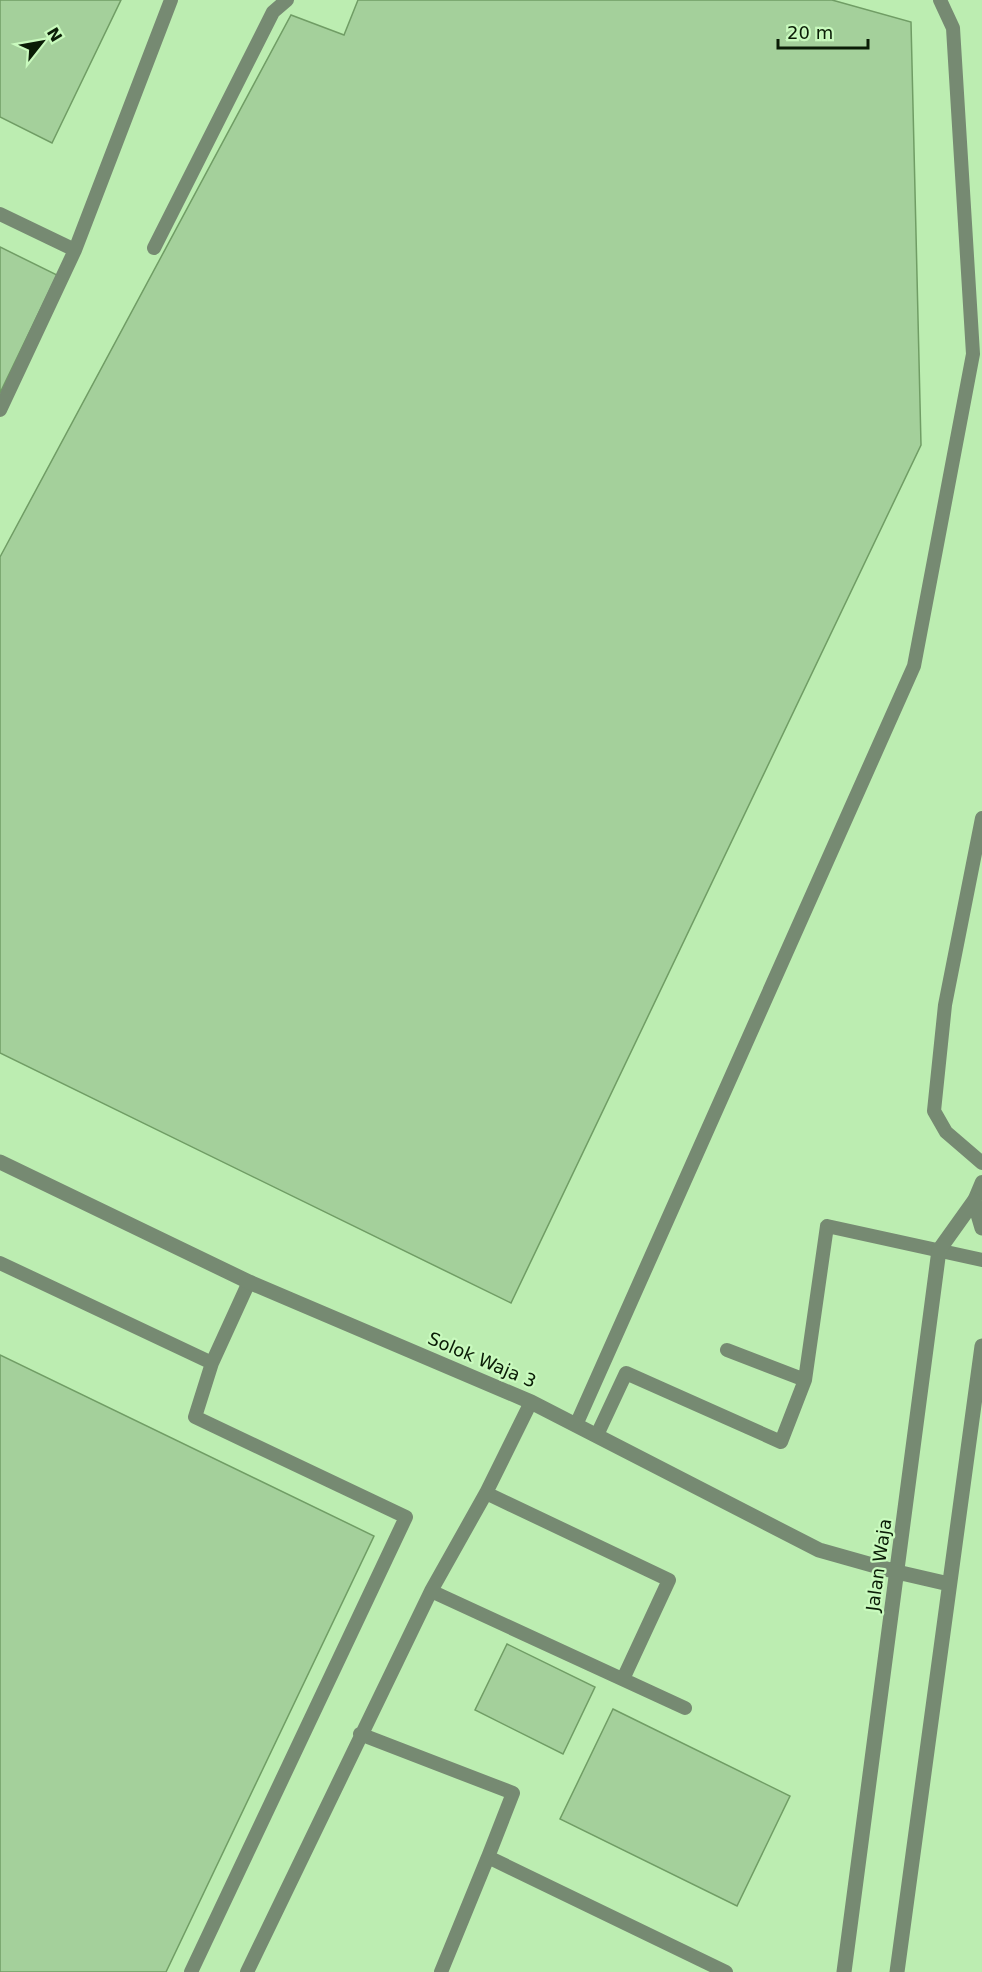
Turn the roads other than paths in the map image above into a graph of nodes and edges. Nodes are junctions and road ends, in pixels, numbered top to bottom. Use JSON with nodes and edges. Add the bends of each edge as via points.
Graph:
{"nodes":[{"id":1,"x":171,"y":0,"type":"edge"},
{"id":2,"x":287,"y":0,"type":"edge"},
{"id":3,"x":940,"y":0,"type":"edge"},
{"id":4,"x":0,"y":214,"type":"edge"},
{"id":5,"x":154,"y":248,"type":"dead end"},
{"id":6,"x":75,"y":250,"type":"junction"},
{"id":7,"x":0,"y":410,"type":"edge"},
{"id":8,"x":982,"y":818,"type":"edge"},
{"id":9,"x":0,"y":1162,"type":"edge"},
{"id":10,"x":982,"y":1162,"type":"edge"},
{"id":11,"x":982,"y":1182,"type":"edge"},
{"id":12,"x":974,"y":1201,"type":"junction"},
{"id":13,"x":982,"y":1228,"type":"edge"},
{"id":14,"x":939,"y":1250,"type":"junction"},
{"id":15,"x":982,"y":1260,"type":"edge"},
{"id":16,"x":0,"y":1263,"type":"edge"},
{"id":17,"x":249,"y":1282,"type":"junction"},
{"id":18,"x":982,"y":1346,"type":"edge"},
{"id":19,"x":727,"y":1350,"type":"dead end"},
{"id":20,"x":212,"y":1363,"type":"junction"},
{"id":21,"x":980,"y":1377,"type":"edge"},
{"id":22,"x":805,"y":1380,"type":"junction"},
{"id":23,"x":531,"y":1401,"type":"junction"},
{"id":24,"x":576,"y":1425,"type":"junction"},
{"id":25,"x":597,"y":1436,"type":"junction"},
{"id":26,"x":486,"y":1493,"type":"junction"},
{"id":27,"x":897,"y":1572,"type":"junction"},
{"id":28,"x":949,"y":1584,"type":"junction"},
{"id":29,"x":431,"y":1591,"type":"junction"},
{"id":30,"x":623,"y":1679,"type":"junction"},
{"id":31,"x":685,"y":1708,"type":"dead end"},
{"id":32,"x":360,"y":1734,"type":"junction"},
{"id":33,"x":488,"y":1857,"type":"junction"},
{"id":34,"x":191,"y":1972,"type":"edge"},
{"id":35,"x":247,"y":1972,"type":"edge"},
{"id":36,"x":441,"y":1972,"type":"edge"},
{"id":37,"x":726,"y":1972,"type":"edge"},
{"id":38,"x":844,"y":1972,"type":"edge"},
{"id":39,"x":897,"y":1972,"type":"edge"}],
"edges":[{"from":1,"to":6,"type":"lane"},
{"from":2,"to":5,"type":"lane","via":[[273,12]]},
{"from":3,"to":24,"type":"lane","via":[[953,28],[974,354],[914,666]]},
{"from":4,"to":6,"type":"lane"},
{"from":6,"to":7,"type":"lane"},
{"from":8,"to":10,"type":"lane","via":[[945,1005],[933,1110],[946,1132]]},
{"from":9,"to":17,"type":"street","name":"Solok Waja 3"},
{"from":11,"to":12,"type":"lane"},
{"from":12,"to":13,"type":"street"},
{"from":12,"to":14,"type":"street","name":"Jalan Waja"},
{"from":14,"to":15,"type":"lane"},
{"from":14,"to":22,"type":"lane","via":[[827,1226]]},
{"from":14,"to":27,"type":"street","name":"Jalan Waja"},
{"from":16,"to":20,"type":"lane"},
{"from":17,"to":20,"type":"lane"},
{"from":17,"to":23,"type":"street","name":"Solok Waja 3"},
{"from":18,"to":21,"type":"street"},
{"from":19,"to":22,"type":"lane"},
{"from":20,"to":34,"type":"lane","via":[[195,1417],[406,1517]]},
{"from":21,"to":28,"type":"street"},
{"from":22,"to":25,"type":"lane","via":[[781,1442],[626,1372]]},
{"from":23,"to":24,"type":"street","name":"Solok Waja 3"},
{"from":23,"to":26,"type":"lane"},
{"from":24,"to":25,"type":"street","name":"Solok Waja 3"},
{"from":25,"to":27,"type":"street","name":"Solok Waja 3","via":[[819,1550]]},
{"from":26,"to":29,"type":"lane"},
{"from":26,"to":30,"type":"lane","via":[[669,1580]]},
{"from":27,"to":28,"type":"street","name":"Solok Waja 3"},
{"from":27,"to":38,"type":"street","name":"Jalan Waja"},
{"from":28,"to":39,"type":"street"},
{"from":29,"to":30,"type":"lane"},
{"from":29,"to":32,"type":"lane"},
{"from":30,"to":31,"type":"lane"},
{"from":32,"to":33,"type":"lane","via":[[513,1793]]},
{"from":32,"to":35,"type":"lane"},
{"from":33,"to":36,"type":"lane"},
{"from":33,"to":37,"type":"lane"}]}
